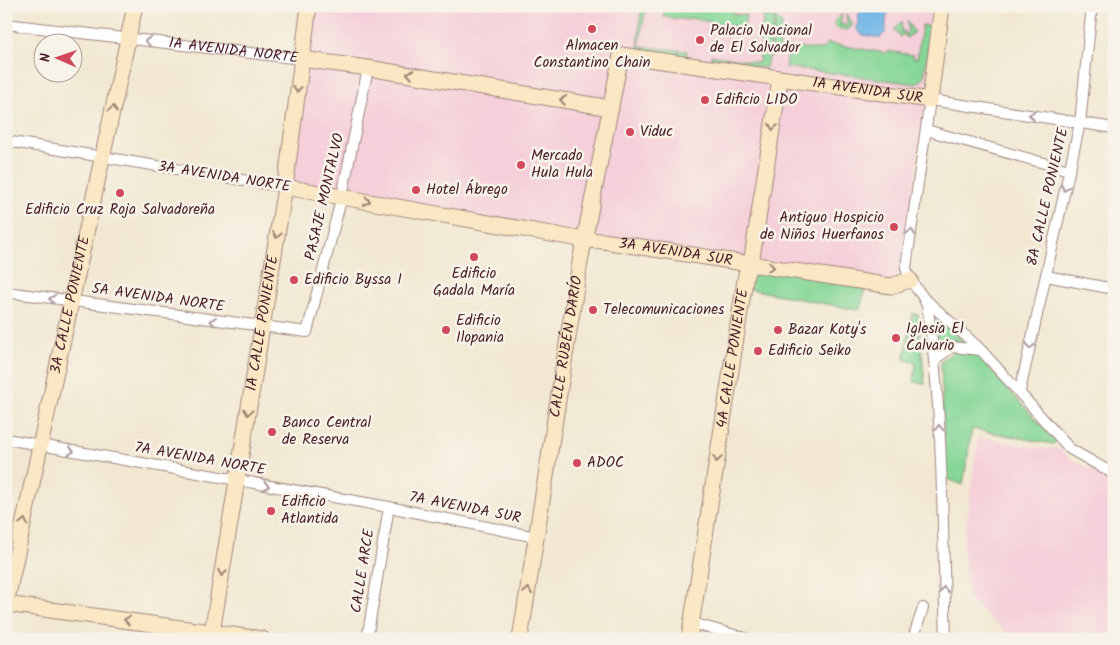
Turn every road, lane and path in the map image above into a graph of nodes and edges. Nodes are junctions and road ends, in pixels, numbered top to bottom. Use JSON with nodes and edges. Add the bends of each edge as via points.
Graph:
{"nodes":[{"id":1,"x":134,"y":6,"type":"edge"},
{"id":2,"x":309,"y":6,"type":"edge"},
{"id":3,"x":942,"y":6,"type":"edge"},
{"id":4,"x":1092,"y":6,"type":"edge"},
{"id":5,"x":6,"y":24,"type":"edge"},
{"id":6,"x":128,"y":38,"type":"junction"},
{"id":7,"x":621,"y":55,"type":"joint"},
{"id":8,"x":301,"y":59,"type":"junction"},
{"id":9,"x":368,"y":68,"type":"junction"},
{"id":10,"x":780,"y":79,"type":"junction"},
{"id":11,"x":930,"y":100,"type":"junction"},
{"id":12,"x":611,"y":108,"type":"junction"},
{"id":13,"x":1080,"y":123,"type":"junction"},
{"id":14,"x":1114,"y":128,"type":"edge"},
{"id":15,"x":926,"y":130,"type":"junction"},
{"id":16,"x":6,"y":141,"type":"edge"},
{"id":17,"x":102,"y":156,"type":"junction"},
{"id":18,"x":1069,"y":170,"type":"junction"},
{"id":19,"x":285,"y":187,"type":"junction"},
{"id":20,"x":342,"y":196,"type":"junction"},
{"id":21,"x":441,"y":214,"type":"joint"},
{"id":22,"x":585,"y":240,"type":"junction"},
{"id":23,"x":752,"y":264,"type":"junction"},
{"id":24,"x":1046,"y":276,"type":"junction"},
{"id":25,"x":910,"y":280,"type":"junction"},
{"id":26,"x":1114,"y":289,"type":"edge"},
{"id":27,"x":6,"y":292,"type":"edge"},
{"id":28,"x":925,"y":299,"type":"junction"},
{"id":29,"x":71,"y":302,"type":"junction"},
{"id":30,"x":261,"y":327,"type":"junction"},
{"id":31,"x":307,"y":332,"type":"joint"},
{"id":32,"x":982,"y":350,"type":"junction"},
{"id":33,"x":934,"y":360,"type":"junction"},
{"id":34,"x":1020,"y":391,"type":"junction"},
{"id":35,"x":6,"y":439,"type":"edge"},
{"id":36,"x":40,"y":446,"type":"junction"},
{"id":37,"x":1114,"y":474,"type":"edge"},
{"id":38,"x":236,"y":481,"type":"junction"},
{"id":39,"x":389,"y":507,"type":"junction"},
{"id":40,"x":536,"y":537,"type":"junction"},
{"id":41,"x":6,"y":604,"type":"edge"},
{"id":42,"x":923,"y":608,"type":"dead end"},
{"id":43,"x":692,"y":623,"type":"junction"},
{"id":44,"x":212,"y":635,"type":"edge"},
{"id":45,"x":262,"y":639,"type":"edge"},
{"id":46,"x":367,"y":639,"type":"edge"},
{"id":47,"x":520,"y":639,"type":"edge"},
{"id":48,"x":689,"y":639,"type":"edge"},
{"id":49,"x":749,"y":639,"type":"edge"},
{"id":50,"x":913,"y":639,"type":"edge"},
{"id":51,"x":946,"y":639,"type":"edge"}],
"edges":[{"from":1,"to":6,"type":"main road","name":"3A CALLE PONIENTE"},
{"from":2,"to":8,"type":"main road","name":"1A CALLE PONIENTE"},
{"from":3,"to":11,"type":"main road"},
{"from":4,"to":13,"type":"street","name":"8A CALLE PONIENTE"},
{"from":5,"to":6,"type":"street","name":"1A AVENIDA NORTE"},
{"from":8,"to":6,"type":"street","name":"1A AVENIDA NORTE","one_way":true},
{"from":17,"to":6,"type":"main road","name":"3A CALLE PONIENTE","one_way":true},
{"from":7,"to":10,"type":"main road","name":"1A AVENIDA SUR"},
{"from":7,"to":12,"type":"main road","name":"CALLE RUBÉN DARÍO"},
{"from":8,"to":9,"type":"main road","name":"1A AVENIDA NORTE"},
{"from":8,"to":19,"type":"main road","name":"1A CALLE PONIENTE","one_way":true},
{"from":12,"to":9,"type":"main road","name":"1A AVENIDA NORTE","one_way":true},
{"from":9,"to":20,"type":"street","name":"PASAJE MONTALVO"},
{"from":10,"to":11,"type":"main road","name":"1A AVENIDA SUR"},
{"from":10,"to":23,"type":"main road","name":"4A CALLE PONIENTE","one_way":true},
{"from":13,"to":11,"type":"street","name":"1A AVENIDA SUR","one_way":true},
{"from":11,"to":15,"type":"street"},
{"from":12,"to":22,"type":"main road","name":"CALLE RUBÉN DARÍO"},
{"from":13,"to":14,"type":"street","name":"1A AVENIDA SUR"},
{"from":13,"to":18,"type":"street","name":"8A CALLE PONIENTE"},
{"from":15,"to":18,"type":"street"},
{"from":25,"to":15,"type":"street","one_way":true,"via":[[906,267]]},
{"from":16,"to":17,"type":"street","name":"3A AVENIDA NORTE"},
{"from":17,"to":19,"type":"street","name":"3A AVENIDA NORTE"},
{"from":17,"to":29,"type":"main road","name":"3A CALLE PONIENTE"},
{"from":18,"to":24,"type":"street","name":"8A CALLE PONIENTE","one_way":true},
{"from":19,"to":20,"type":"main road","name":"3A AVENIDA NORTE"},
{"from":19,"to":30,"type":"main road","name":"1A CALLE PONIENTE","one_way":true},
{"from":20,"to":21,"type":"main road","name":"3A AVENIDA NORTE","one_way":true},
{"from":20,"to":31,"type":"street","name":"PASAJE MONTALVO"},
{"from":21,"to":22,"type":"main road","name":"3A AVENIDA SUR"},
{"from":22,"to":23,"type":"main road","name":"3A AVENIDA SUR"},
{"from":22,"to":40,"type":"main road","name":"CALLE RUBÉN DARÍO"},
{"from":23,"to":25,"type":"main road","name":"3A AVENIDA SUR","one_way":true,"via":[[891,286]]},
{"from":23,"to":43,"type":"main road","name":"4A CALLE PONIENTE","one_way":true,"via":[[746,274]]},
{"from":24,"to":26,"type":"street"},
{"from":24,"to":34,"type":"street","name":"8A CALLE PONIENTE","one_way":true},
{"from":25,"to":28,"type":"street"},
{"from":29,"to":27,"type":"street","name":"5A AVENIDA NORTE","one_way":true},
{"from":28,"to":32,"type":"street"},
{"from":28,"to":33,"type":"street"},
{"from":30,"to":29,"type":"street","name":"5A AVENIDA NORTE","one_way":true},
{"from":29,"to":36,"type":"main road","name":"3A CALLE PONIENTE"},
{"from":30,"to":31,"type":"street","name":"5A AVENIDA NORTE"},
{"from":30,"to":38,"type":"main road","name":"1A CALLE PONIENTE","one_way":true},
{"from":32,"to":33,"type":"street","via":[[952,347]]},
{"from":32,"to":34,"type":"street"},
{"from":51,"to":33,"type":"street","one_way":true},
{"from":34,"to":37,"type":"street","via":[[1070,449]]},
{"from":35,"to":36,"type":"street","name":"7A AVENIDA NORTE"},
{"from":36,"to":38,"type":"street","name":"7A AVENIDA NORTE","one_way":true},
{"from":41,"to":36,"type":"main road","name":"3A CALLE PONIENTE","one_way":true},
{"from":38,"to":39,"type":"street","name":"7A AVENIDA NORTE","one_way":true},
{"from":38,"to":44,"type":"main road","name":"1A CALLE PONIENTE","one_way":true},
{"from":39,"to":40,"type":"street","name":"7A AVENIDA SUR"},
{"from":39,"to":46,"type":"street","name":"CALLE ARCE"},
{"from":47,"to":40,"type":"main road","name":"CALLE RUBÉN DARÍO","one_way":true},
{"from":44,"to":41,"type":"main road","one_way":true},
{"from":42,"to":50,"type":"street"},
{"from":43,"to":48,"type":"main road","name":"4A CALLE PONIENTE"},
{"from":43,"to":49,"type":"street"},
{"from":44,"to":45,"type":"main road"}]}
